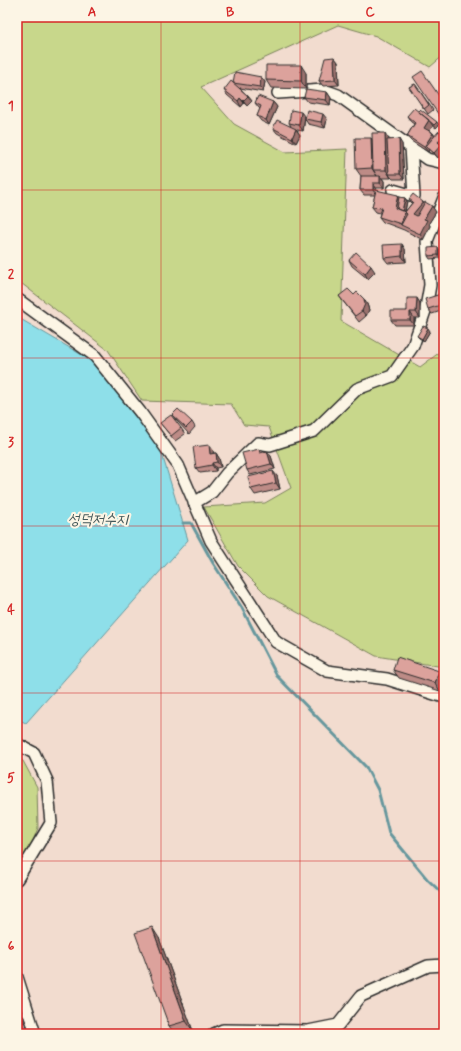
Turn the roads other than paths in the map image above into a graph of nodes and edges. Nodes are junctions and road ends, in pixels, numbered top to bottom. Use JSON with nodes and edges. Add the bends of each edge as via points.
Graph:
{"nodes":[{"id":1,"x":278,"y":93,"type":"dead end"},
{"id":2,"x":411,"y":147,"type":"junction"},
{"id":3,"x":444,"y":163,"type":"edge"},
{"id":4,"x":393,"y":190,"type":"dead end"},
{"id":5,"x":444,"y":198,"type":"edge"},
{"id":6,"x":17,"y":299,"type":"edge"},
{"id":7,"x":194,"y":502,"type":"junction"},
{"id":8,"x":444,"y":697,"type":"edge"},
{"id":9,"x":17,"y":744,"type":"edge"},
{"id":10,"x":17,"y":879,"type":"edge"},
{"id":11,"x":444,"y":965,"type":"edge"},
{"id":12,"x":17,"y":977,"type":"edge"},
{"id":13,"x":35,"y":1034,"type":"edge"},
{"id":14,"x":214,"y":1034,"type":"edge"}],
"edges":[{"from":1,"to":2,"type":"street","via":[[324,90],[338,96]]},
{"from":2,"to":3,"type":"street","via":[[427,159]]},
{"from":2,"to":4,"type":"street","via":[[414,196]]},
{"from":5,"to":7,"type":"street","via":[[427,241],[430,285],[426,308],[413,346],[392,376],[357,389],[314,431],[270,445],[258,443],[226,473],[212,492]]},
{"from":6,"to":7,"type":"street","via":[[95,356],[178,465]]},
{"from":7,"to":8,"type":"street","via":[[211,540],[276,642],[327,671],[387,679]]},
{"from":9,"to":10,"type":"street","via":[[34,753],[47,781],[51,823]]},
{"from":11,"to":14,"type":"street","via":[[428,966],[361,996],[338,1025],[308,1032],[223,1030]]},
{"from":12,"to":13,"type":"street"}]}
